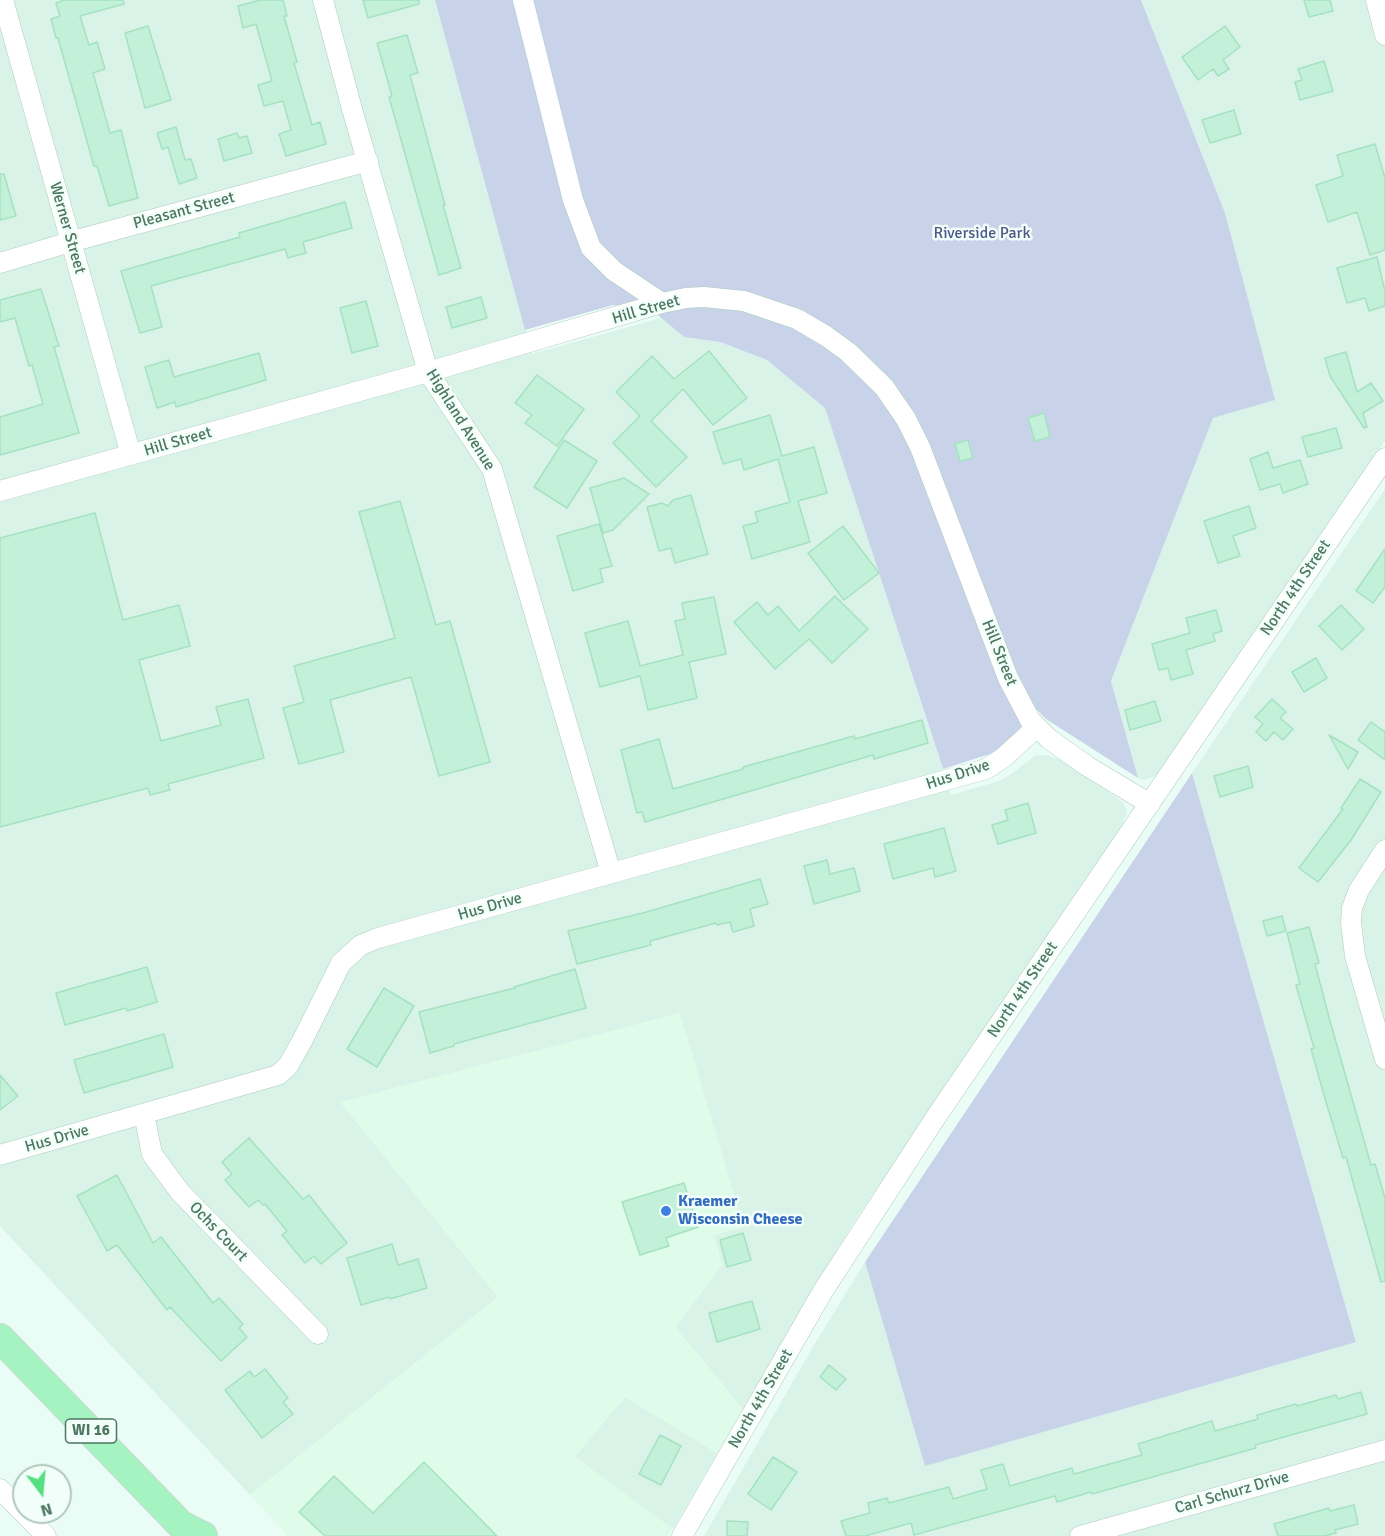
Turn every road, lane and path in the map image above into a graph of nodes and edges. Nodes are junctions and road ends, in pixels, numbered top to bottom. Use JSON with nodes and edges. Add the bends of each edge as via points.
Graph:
{"nodes":[{"id":1,"x":3,"y":0,"type":"edge"},
{"id":2,"x":323,"y":0,"type":"edge"},
{"id":3,"x":523,"y":0,"type":"edge"},
{"id":4,"x":1376,"y":0,"type":"edge"},
{"id":5,"x":1385,"y":35,"type":"edge"},
{"id":6,"x":368,"y":160,"type":"junction"},
{"id":7,"x":70,"y":242,"type":"junction"},
{"id":8,"x":0,"y":263,"type":"edge"},
{"id":9,"x":662,"y":303,"type":"junction"},
{"id":10,"x":428,"y":372,"type":"junction"},
{"id":11,"x":131,"y":455,"type":"junction"},
{"id":12,"x":1385,"y":458,"type":"edge"},
{"id":13,"x":0,"y":492,"type":"edge"},
{"id":14,"x":1037,"y":727,"type":"junction"},
{"id":15,"x":1150,"y":804,"type":"junction"},
{"id":16,"x":1385,"y":850,"type":"edge"},
{"id":17,"x":611,"y":873,"type":"junction"},
{"id":18,"x":1385,"y":1059,"type":"edge"},
{"id":19,"x":144,"y":1114,"type":"junction"},
{"id":20,"x":0,"y":1155,"type":"edge"},
{"id":21,"x":318,"y":1334,"type":"dead end"},
{"id":22,"x":0,"y":1338,"type":"edge"},
{"id":23,"x":1385,"y":1450,"type":"edge"},
{"id":24,"x":0,"y":1489,"type":"edge"},
{"id":25,"x":190,"y":1532,"type":"edge"},
{"id":26,"x":46,"y":1536,"type":"edge"},
{"id":27,"x":682,"y":1536,"type":"edge"},
{"id":28,"x":1080,"y":1536,"type":"edge"}],
"edges":[{"from":1,"to":7,"type":"street","name":"Werner Street"},
{"from":2,"to":6,"type":"street","name":"Highland Avenue"},
{"from":3,"to":9,"type":"street","via":[[573,200],[591,248],[614,272]]},
{"from":4,"to":5,"type":"street"},
{"from":6,"to":7,"type":"street","name":"Pleasant Street"},
{"from":6,"to":10,"type":"street","name":"Highland Avenue"},
{"from":7,"to":8,"type":"street","name":"Pleasant Street"},
{"from":7,"to":11,"type":"street","name":"Werner Street"},
{"from":9,"to":10,"type":"street","name":"Hill Street"},
{"from":9,"to":14,"type":"street","name":"Hill Street","via":[[704,297],[763,306],[826,336],[881,383],[920,447],[1008,678]]},
{"from":10,"to":11,"type":"street","name":"Hill Street"},
{"from":10,"to":17,"type":"street","name":"Highland Avenue","via":[[492,469]]},
{"from":11,"to":13,"type":"street","name":"Hill Street"},
{"from":12,"to":15,"type":"street","name":"North 4th Street"},
{"from":14,"to":15,"type":"street","name":"Hill Street","via":[[1087,766]]},
{"from":14,"to":17,"type":"street","name":"Hus Drive","via":[[986,769]]},
{"from":15,"to":27,"type":"street","name":"North 4th Street","via":[[936,1117],[824,1291]]},
{"from":16,"to":18,"type":"street","via":[[1359,890],[1351,923],[1355,956]]},
{"from":17,"to":19,"type":"street","name":"Hus Drive","via":[[361,945],[341,963],[288,1066],[278,1075]]},
{"from":19,"to":20,"type":"street","name":"Hus Drive"},
{"from":19,"to":21,"type":"street","name":"Ochs Court","via":[[152,1154],[180,1192]]},
{"from":22,"to":25,"type":"highway","number":"WI 16"},
{"from":23,"to":28,"type":"street","name":"Carl Schurz Drive"},
{"from":24,"to":26,"type":"street"}]}
